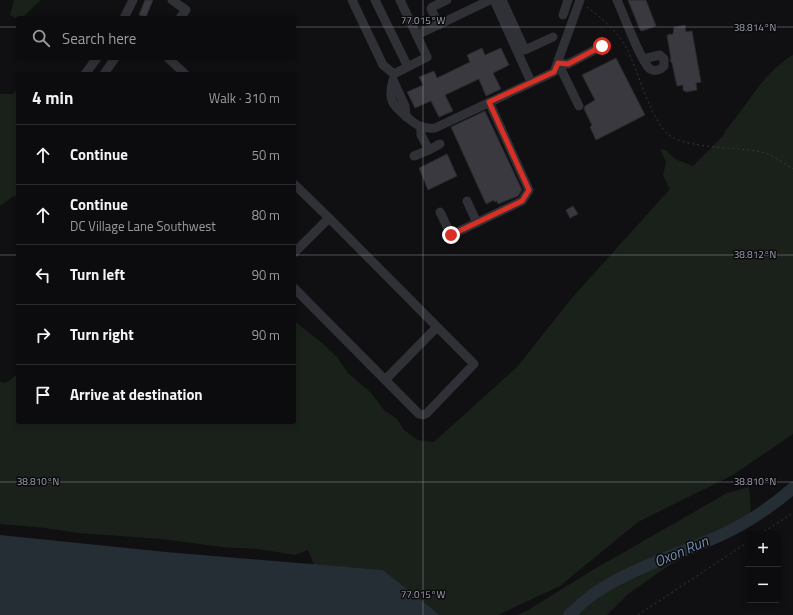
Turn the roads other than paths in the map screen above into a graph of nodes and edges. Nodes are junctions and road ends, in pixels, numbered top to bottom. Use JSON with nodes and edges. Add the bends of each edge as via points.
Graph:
{"nodes":[{"id":1,"x":133,"y":0,"type":"edge"},
{"id":2,"x":172,"y":0,"type":"edge"},
{"id":3,"x":352,"y":0,"type":"edge"},
{"id":4,"x":375,"y":0,"type":"edge"},
{"id":5,"x":400,"y":0,"type":"edge"},
{"id":6,"x":447,"y":0,"type":"edge"},
{"id":7,"x":568,"y":0,"type":"edge"},
{"id":8,"x":617,"y":0,"type":"edge"},
{"id":9,"x":497,"y":1,"type":"edge"},
{"id":10,"x":580,"y":1,"type":"edge"},
{"id":11,"x":476,"y":3,"type":"edge"},
{"id":12,"x":563,"y":15,"type":"dead end"},
{"id":13,"x":125,"y":16,"type":"edge"},
{"id":14,"x":182,"y":16,"type":"edge"},
{"id":15,"x":439,"y":25,"type":"junction"},
{"id":16,"x":417,"y":35,"type":"junction"},
{"id":17,"x":553,"y":37,"type":"dead end"},
{"id":18,"x":602,"y":46,"type":"dead end"},
{"id":19,"x":643,"y":59,"type":"dead end"},
{"id":20,"x":95,"y":60,"type":"edge"},
{"id":21,"x":114,"y":60,"type":"edge"},
{"id":22,"x":170,"y":60,"type":"edge"},
{"id":23,"x":558,"y":63,"type":"junction"},
{"id":24,"x":408,"y":67,"type":"junction"},
{"id":25,"x":86,"y":72,"type":"edge"},
{"id":26,"x":105,"y":72,"type":"edge"},
{"id":27,"x":183,"y":72,"type":"edge"},
{"id":28,"x":394,"y":77,"type":"junction"},
{"id":29,"x":531,"y":82,"type":"junction"},
{"id":30,"x":489,"y":102,"type":"junction"},
{"id":31,"x":580,"y":106,"type":"dead end"},
{"id":32,"x":421,"y":127,"type":"junction"},
{"id":33,"x":440,"y":144,"type":"dead end"},
{"id":34,"x":428,"y":150,"type":"junction"},
{"id":35,"x":414,"y":156,"type":"dead end"},
{"id":36,"x":296,"y":186,"type":"edge"},
{"id":37,"x":466,"y":201,"type":"dead end"},
{"id":38,"x":440,"y":212,"type":"dead end"},
{"id":39,"x":329,"y":218,"type":"junction"},
{"id":40,"x":478,"y":223,"type":"junction"},
{"id":41,"x":296,"y":251,"type":"edge"},
{"id":42,"x":296,"y":290,"type":"edge"},
{"id":43,"x":437,"y":327,"type":"junction"},
{"id":44,"x":385,"y":380,"type":"junction"}],
"edges":[{"from":1,"to":13,"type":"street"},
{"from":2,"to":14,"type":"street","via":[[186,10]]},
{"from":3,"to":28,"type":"street","via":[[384,65]]},
{"from":4,"to":24,"type":"street"},
{"from":5,"to":16,"type":"street"},
{"from":6,"to":15,"type":"street","via":[[432,6],[431,9]]},
{"from":7,"to":12,"type":"street"},
{"from":8,"to":19,"type":"street"},
{"from":9,"to":11,"type":"street"},
{"from":9,"to":17,"type":"street","via":[[525,50]]},
{"from":9,"to":29,"type":"street"},
{"from":10,"to":23,"type":"street"},
{"from":11,"to":15,"type":"street"},
{"from":15,"to":16,"type":"street"},
{"from":16,"to":24,"type":"street","via":[[427,57]]},
{"from":18,"to":23,"type":"street","via":[[568,64]]},
{"from":20,"to":25,"type":"street"},
{"from":21,"to":26,"type":"street"},
{"from":22,"to":27,"type":"street"},
{"from":23,"to":29,"type":"street","via":[[554,72]]},
{"from":23,"to":31,"type":"street"},
{"from":24,"to":28,"type":"street"},
{"from":28,"to":32,"type":"street","via":[[405,106],[406,117]]},
{"from":29,"to":30,"type":"street"},
{"from":30,"to":32,"type":"street","via":[[435,128]]},
{"from":30,"to":40,"type":"street","via":[[529,190],[522,201]]},
{"from":32,"to":34,"type":"street","via":[[421,135]]},
{"from":33,"to":34,"type":"street"},
{"from":34,"to":35,"type":"street"},
{"from":36,"to":39,"type":"street"},
{"from":37,"to":40,"type":"street"},
{"from":38,"to":40,"type":"street","via":[[451,235]]},
{"from":39,"to":41,"type":"street"},
{"from":39,"to":43,"type":"street"},
{"from":42,"to":44,"type":"street"},
{"from":43,"to":44,"type":"street"},
{"from":43,"to":44,"type":"street","via":[[474,364],[427,413],[419,414]]}]}
